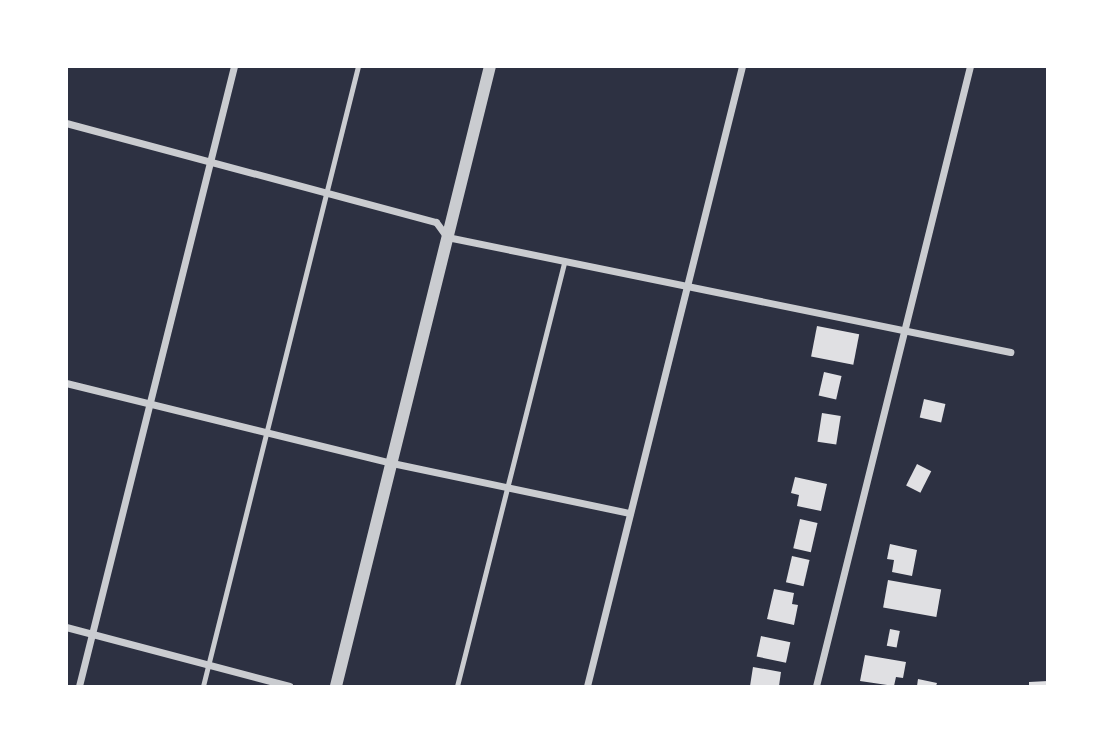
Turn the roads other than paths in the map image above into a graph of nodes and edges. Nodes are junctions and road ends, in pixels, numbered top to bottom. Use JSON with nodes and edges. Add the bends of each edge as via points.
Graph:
{"nodes":[{"id":1,"x":234,"y":66,"type":"edge"},
{"id":2,"x":358,"y":66,"type":"edge"},
{"id":3,"x":490,"y":66,"type":"edge"},
{"id":4,"x":741,"y":66,"type":"edge"},
{"id":5,"x":970,"y":66,"type":"edge"},
{"id":6,"x":66,"y":123,"type":"edge"},
{"id":7,"x":212,"y":159,"type":"junction"},
{"id":8,"x":327,"y":191,"type":"junction"},
{"id":9,"x":447,"y":237,"type":"junction"},
{"id":10,"x":565,"y":260,"type":"junction"},
{"id":11,"x":687,"y":284,"type":"junction"},
{"id":12,"x":906,"y":327,"type":"junction"},
{"id":13,"x":1010,"y":352,"type":"dead end"},
{"id":14,"x":66,"y":383,"type":"edge"},
{"id":15,"x":152,"y":403,"type":"junction"},
{"id":16,"x":266,"y":429,"type":"junction"},
{"id":17,"x":391,"y":463,"type":"junction"},
{"id":18,"x":507,"y":485,"type":"junction"},
{"id":19,"x":630,"y":513,"type":"junction"},
{"id":20,"x":66,"y":627,"type":"edge"},
{"id":21,"x":92,"y":633,"type":"junction"},
{"id":22,"x":209,"y":663,"type":"junction"},
{"id":23,"x":79,"y":687,"type":"edge"},
{"id":24,"x":203,"y":687,"type":"edge"},
{"id":25,"x":289,"y":687,"type":"edge"},
{"id":26,"x":336,"y":687,"type":"edge"},
{"id":27,"x":457,"y":687,"type":"edge"},
{"id":28,"x":587,"y":687,"type":"edge"},
{"id":29,"x":816,"y":687,"type":"edge"}],
"edges":[{"from":1,"to":7,"type":"street"},
{"from":2,"to":8,"type":"lane"},
{"from":3,"to":9,"type":"street"},
{"from":4,"to":11,"type":"street"},
{"from":5,"to":12,"type":"street"},
{"from":6,"to":7,"type":"street"},
{"from":7,"to":8,"type":"street"},
{"from":7,"to":15,"type":"street"},
{"from":8,"to":9,"type":"street","via":[[436,222]]},
{"from":8,"to":16,"type":"lane"},
{"from":9,"to":10,"type":"street"},
{"from":9,"to":17,"type":"street"},
{"from":10,"to":11,"type":"street"},
{"from":10,"to":18,"type":"lane"},
{"from":11,"to":12,"type":"street"},
{"from":11,"to":19,"type":"street"},
{"from":12,"to":13,"type":"street"},
{"from":12,"to":29,"type":"street"},
{"from":14,"to":15,"type":"street"},
{"from":15,"to":16,"type":"street"},
{"from":15,"to":21,"type":"street"},
{"from":16,"to":17,"type":"street"},
{"from":16,"to":22,"type":"lane"},
{"from":17,"to":18,"type":"street"},
{"from":17,"to":26,"type":"street"},
{"from":18,"to":19,"type":"street"},
{"from":18,"to":27,"type":"lane"},
{"from":19,"to":28,"type":"street"},
{"from":20,"to":21,"type":"street"},
{"from":21,"to":22,"type":"street"},
{"from":21,"to":23,"type":"street"},
{"from":22,"to":24,"type":"lane"},
{"from":22,"to":25,"type":"street"}]}
